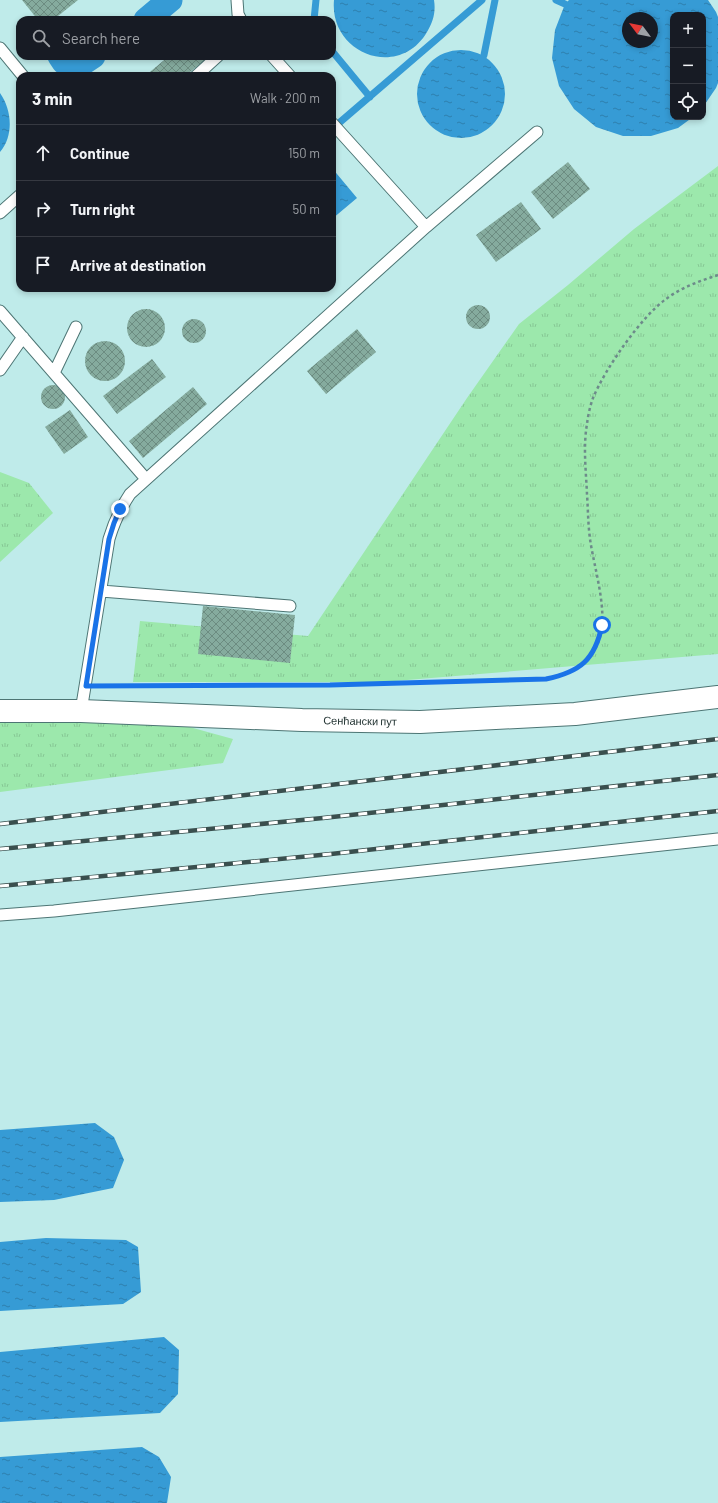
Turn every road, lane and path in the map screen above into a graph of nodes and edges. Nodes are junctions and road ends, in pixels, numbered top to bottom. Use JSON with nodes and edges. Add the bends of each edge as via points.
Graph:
{"nodes":[{"id":1,"x":237,"y":0,"type":"edge"},
{"id":2,"x":239,"y":16,"type":"edge"},
{"id":3,"x":0,"y":48,"type":"edge"},
{"id":4,"x":214,"y":60,"type":"edge"},
{"id":5,"x":276,"y":60,"type":"edge"},
{"id":6,"x":20,"y":72,"type":"edge"},
{"id":7,"x":200,"y":72,"type":"edge"},
{"id":8,"x":286,"y":72,"type":"edge"},
{"id":9,"x":336,"y":127,"type":"edge"},
{"id":10,"x":537,"y":132,"type":"dead end"},
{"id":11,"x":16,"y":199,"type":"edge"},
{"id":12,"x":0,"y":213,"type":"edge"},
{"id":13,"x":426,"y":228,"type":"junction"},
{"id":14,"x":718,"y":274,"type":"edge"},
{"id":15,"x":0,"y":311,"type":"edge"},
{"id":16,"x":76,"y":326,"type":"dead end"},
{"id":17,"x":23,"y":337,"type":"junction"},
{"id":18,"x":0,"y":370,"type":"edge"},
{"id":19,"x":54,"y":373,"type":"junction"},
{"id":20,"x":146,"y":479,"type":"junction"},
{"id":21,"x":101,"y":591,"type":"junction"},
{"id":22,"x":290,"y":606,"type":"dead end"},
{"id":23,"x":86,"y":686,"type":"junction"},
{"id":24,"x":718,"y":697,"type":"edge"},
{"id":25,"x":0,"y":711,"type":"edge"},
{"id":26,"x":81,"y":711,"type":"junction"},
{"id":27,"x":718,"y":839,"type":"edge"},
{"id":28,"x":0,"y":915,"type":"edge"}],
"edges":[{"from":1,"to":2,"type":"lane"},
{"from":3,"to":6,"type":"lane"},
{"from":4,"to":7,"type":"lane"},
{"from":5,"to":8,"type":"lane"},
{"from":9,"to":13,"type":"lane"},
{"from":10,"to":13,"type":"lane"},
{"from":11,"to":12,"type":"lane"},
{"from":13,"to":20,"type":"lane"},
{"from":14,"to":23,"type":"path","via":[[685,287],[652,311],[621,350],[593,398],[587,425],[585,464],[590,538],[601,600],[602,625],[595,650],[572,671],[546,679],[330,685]]},
{"from":15,"to":17,"type":"lane"},
{"from":16,"to":19,"type":"lane"},
{"from":17,"to":18,"type":"lane"},
{"from":17,"to":19,"type":"lane"},
{"from":19,"to":20,"type":"lane"},
{"from":20,"to":21,"type":"lane","via":[[130,494],[114,523]]},
{"from":21,"to":22,"type":"lane"},
{"from":21,"to":23,"type":"lane"},
{"from":23,"to":26,"type":"lane"},
{"from":24,"to":26,"type":"main road","name":"Сенћански пут","via":[[575,714],[420,722]]},
{"from":25,"to":26,"type":"main road","name":"Сенћански пут"},
{"from":27,"to":28,"type":"lane"}]}
